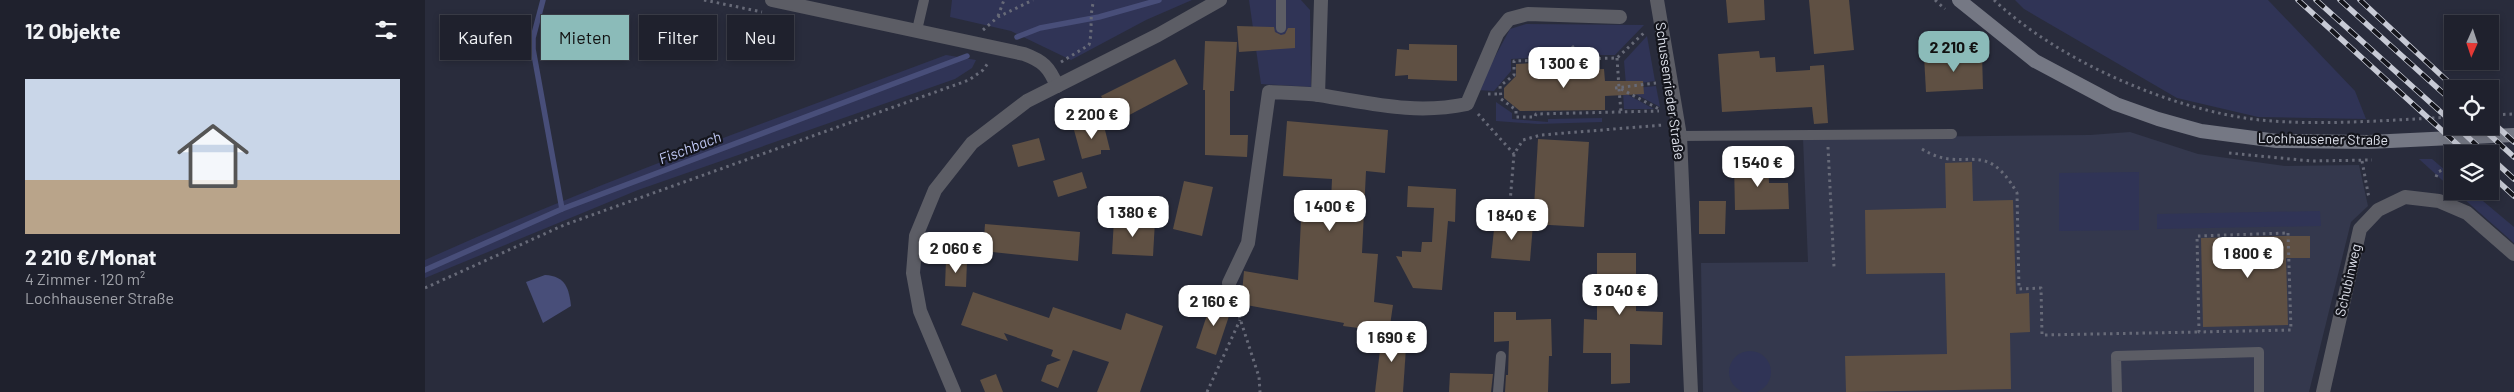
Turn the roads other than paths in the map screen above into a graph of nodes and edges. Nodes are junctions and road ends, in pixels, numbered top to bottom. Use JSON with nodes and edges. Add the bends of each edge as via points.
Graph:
{"nodes":[{"id":1,"x":772,"y":0,"type":"edge"},
{"id":2,"x":924,"y":0,"type":"edge"},
{"id":3,"x":1281,"y":0,"type":"edge"},
{"id":4,"x":1657,"y":0,"type":"edge"},
{"id":5,"x":1959,"y":0,"type":"edge"},
{"id":6,"x":1218,"y":2,"type":"edge"},
{"id":7,"x":1319,"y":3,"type":"edge"},
{"id":8,"x":1620,"y":17,"type":"dead end"},
{"id":9,"x":1281,"y":28,"type":"dead end"},
{"id":10,"x":917,"y":30,"type":"junction"},
{"id":11,"x":1057,"y":86,"type":"junction"},
{"id":12,"x":1318,"y":95,"type":"junction"},
{"id":13,"x":1679,"y":130,"type":"junction"},
{"id":14,"x":1952,"y":134,"type":"dead end"},
{"id":15,"x":2514,"y":135,"type":"edge"},
{"id":16,"x":2514,"y":254,"type":"edge"},
{"id":17,"x":1229,"y":282,"type":"road end"},
{"id":18,"x":1501,"y":356,"type":"dead end"},
{"id":19,"x":955,"y":392,"type":"edge"},
{"id":20,"x":1498,"y":392,"type":"edge"},
{"id":21,"x":1691,"y":392,"type":"edge"},
{"id":22,"x":2117,"y":392,"type":"edge"},
{"id":23,"x":2259,"y":392,"type":"edge"},
{"id":24,"x":2323,"y":392,"type":"edge"}],
"edges":[{"from":1,"to":10,"type":"street"},
{"from":2,"to":10,"type":"lane"},
{"from":3,"to":9,"type":"lane"},
{"from":4,"to":13,"type":"street","name":"Schussenrieder Straße"},
{"from":5,"to":15,"type":"main road","name":"Lochhausener Straße","via":[[2035,61],[2116,104],[2201,131],[2277,141],[2369,142]]},
{"from":6,"to":11,"type":"street"},
{"from":7,"to":12,"type":"street"},
{"from":8,"to":12,"type":"street","via":[[1528,14],[1509,19],[1497,34],[1467,104],[1400,109]]},
{"from":10,"to":11,"type":"street","via":[[1041,60],[1050,69]]},
{"from":11,"to":19,"type":"street","via":[[1027,101],[973,143],[935,190],[916,236],[913,273],[920,310]]},
{"from":12,"to":17,"type":"street","via":[[1269,92],[1248,243]]},
{"from":13,"to":14,"type":"lane"},
{"from":13,"to":21,"type":"street","name":"Schussenrieder Straße"},
{"from":16,"to":24,"type":"street","name":"Schubinweg","via":[[2467,213],[2439,201],[2405,196],[2378,210],[2360,229]]},
{"from":18,"to":20,"type":"lane"},
{"from":22,"to":23,"type":"lane","via":[[2116,356],[2259,352]]}]}
